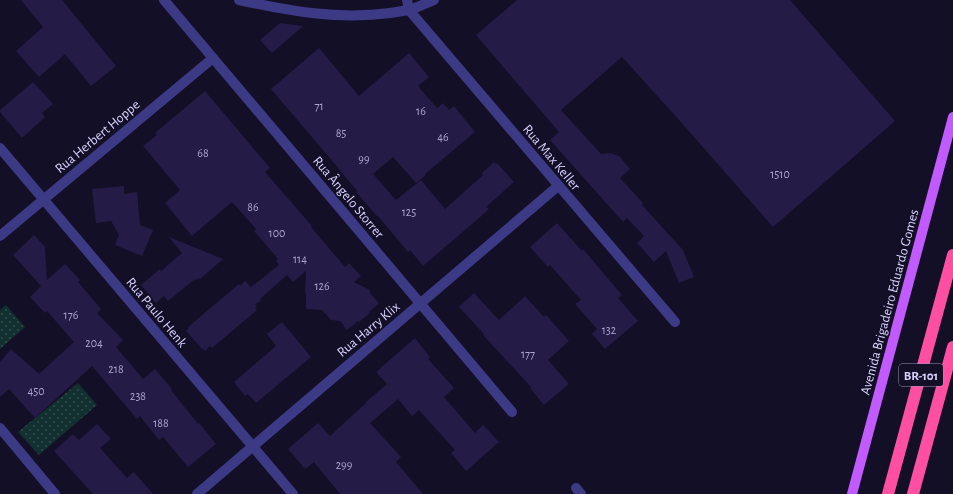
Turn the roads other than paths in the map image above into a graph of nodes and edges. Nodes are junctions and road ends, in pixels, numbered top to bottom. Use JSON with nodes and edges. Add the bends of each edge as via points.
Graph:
{"nodes":[{"id":1,"x":164,"y":0,"type":"edge"},
{"id":2,"x":238,"y":0,"type":"edge"},
{"id":3,"x":434,"y":0,"type":"edge"},
{"id":4,"x":408,"y":5,"type":"edge"},
{"id":5,"x":213,"y":58,"type":"junction"},
{"id":6,"x":953,"y":117,"type":"edge"},
{"id":7,"x":0,"y":148,"type":"edge"},
{"id":8,"x":558,"y":186,"type":"junction"},
{"id":9,"x":44,"y":200,"type":"junction"},
{"id":10,"x":0,"y":236,"type":"edge"},
{"id":11,"x":953,"y":255,"type":"edge"},
{"id":12,"x":420,"y":303,"type":"junction"},
{"id":13,"x":675,"y":322,"type":"dead end"},
{"id":14,"x":953,"y":347,"type":"edge"},
{"id":15,"x":512,"y":412,"type":"dead end"},
{"id":16,"x":0,"y":428,"type":"edge"},
{"id":17,"x":252,"y":446,"type":"junction"},
{"id":18,"x":55,"y":494,"type":"edge"},
{"id":19,"x":196,"y":494,"type":"edge"},
{"id":20,"x":293,"y":494,"type":"edge"},
{"id":21,"x":852,"y":494,"type":"edge"},
{"id":22,"x":888,"y":494,"type":"edge"},
{"id":23,"x":913,"y":494,"type":"edge"}],
"edges":[{"from":1,"to":5,"type":"street","name":"Rua Ângelo Storrer"},
{"from":2,"to":4,"type":"street","via":[[312,14],[345,16],[376,15]]},
{"from":3,"to":4,"type":"street"},
{"from":4,"to":8,"type":"street","name":"Rua Max Keller"},
{"from":5,"to":9,"type":"street","name":"Rua Herbert Hoppe"},
{"from":5,"to":12,"type":"street","name":"Rua Ângelo Storrer"},
{"from":6,"to":21,"type":"main road","name":"Avenida Brigadeiro Eduardo Gomes"},
{"from":7,"to":9,"type":"street","name":"Rua Paulo Henk"},
{"from":8,"to":12,"type":"street","name":"Rua Harry Klix"},
{"from":8,"to":13,"type":"street","name":"Rua Max Keller"},
{"from":9,"to":10,"type":"street","name":"Rua Herbert Hoppe"},
{"from":9,"to":17,"type":"street","name":"Rua Paulo Henk"},
{"from":11,"to":22,"type":"highway","number":"BR-101"},
{"from":12,"to":15,"type":"street","name":"Rua Ângelo Storrer"},
{"from":12,"to":17,"type":"street","name":"Rua Harry Klix"},
{"from":14,"to":23,"type":"highway","number":"BR-101"},
{"from":16,"to":18,"type":"street"},
{"from":17,"to":19,"type":"street","name":"Rua Harry Klix"},
{"from":17,"to":20,"type":"street","name":"Rua Paulo Henk"}]}
